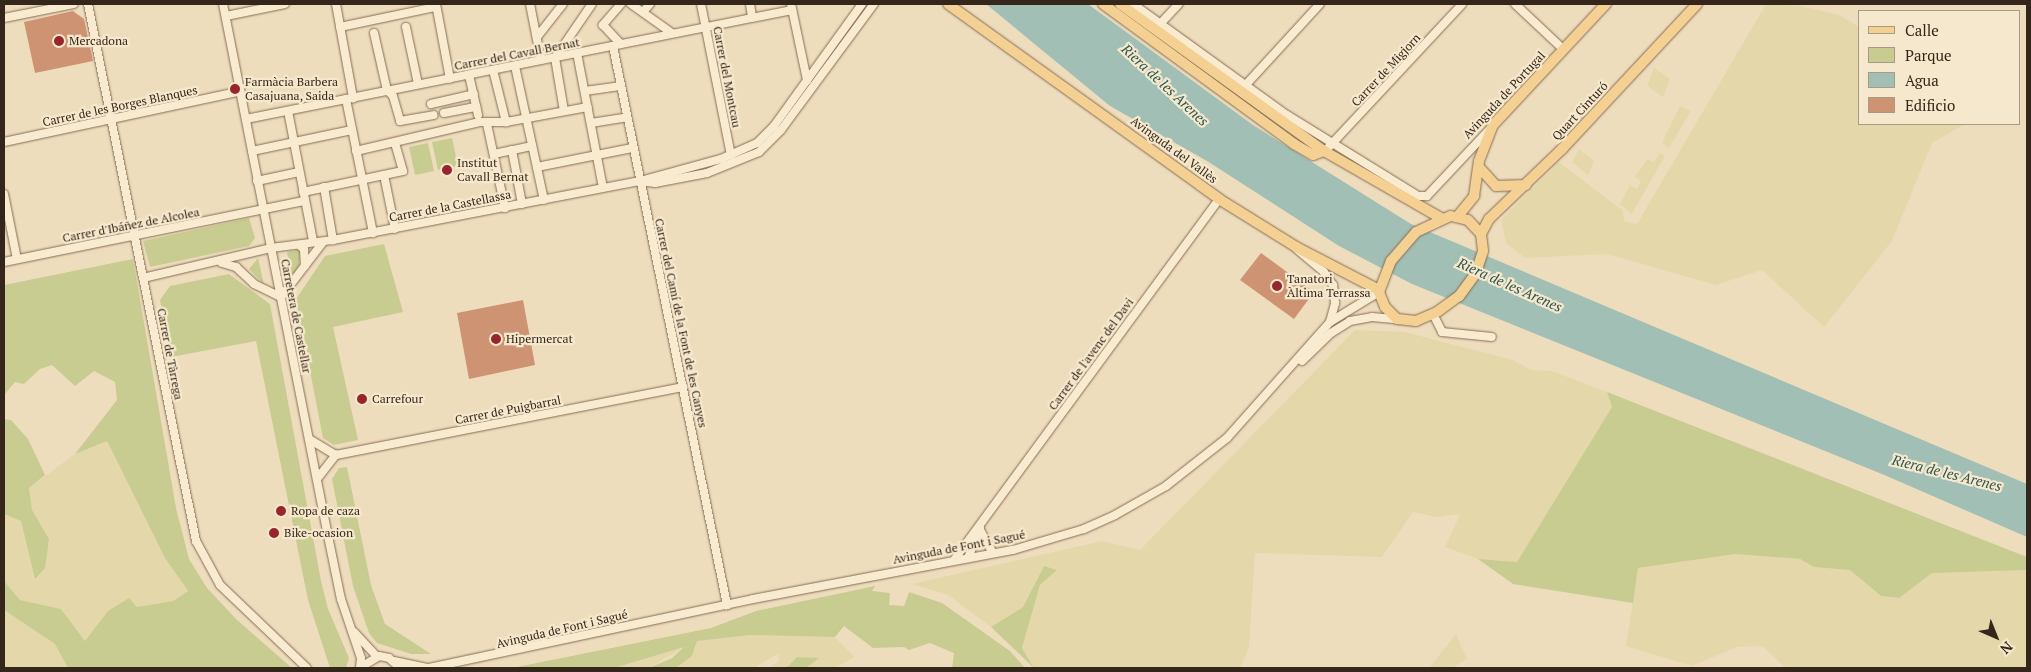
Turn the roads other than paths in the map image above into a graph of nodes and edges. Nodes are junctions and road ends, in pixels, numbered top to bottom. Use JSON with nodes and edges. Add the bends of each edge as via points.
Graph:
{"nodes":[{"id":1,"x":74,"y":4,"type":"edge"},
{"id":2,"x":88,"y":4,"type":"edge"},
{"id":3,"x":224,"y":4,"type":"edge"},
{"id":4,"x":285,"y":4,"type":"edge"},
{"id":5,"x":336,"y":4,"type":"edge"},
{"id":6,"x":563,"y":4,"type":"edge"},
{"id":7,"x":592,"y":4,"type":"edge"},
{"id":8,"x":621,"y":4,"type":"edge"},
{"id":9,"x":631,"y":4,"type":"edge"},
{"id":10,"x":650,"y":4,"type":"edge"},
{"id":11,"x":702,"y":4,"type":"edge"},
{"id":12,"x":750,"y":4,"type":"edge"},
{"id":13,"x":862,"y":4,"type":"edge"},
{"id":14,"x":874,"y":4,"type":"edge"},
{"id":15,"x":948,"y":4,"type":"edge"},
{"id":16,"x":956,"y":4,"type":"edge"},
{"id":17,"x":1103,"y":4,"type":"edge"},
{"id":18,"x":1120,"y":4,"type":"edge"},
{"id":19,"x":1133,"y":4,"type":"edge"},
{"id":20,"x":1179,"y":4,"type":"edge"},
{"id":21,"x":1320,"y":4,"type":"edge"},
{"id":22,"x":1462,"y":4,"type":"edge"},
{"id":23,"x":1515,"y":4,"type":"edge"},
{"id":24,"x":1606,"y":4,"type":"edge"},
{"id":25,"x":1697,"y":4,"type":"edge"},
{"id":26,"x":436,"y":5,"type":"edge"},
{"id":27,"x":532,"y":5,"type":"edge"},
{"id":28,"x":791,"y":7,"type":"edge"},
{"id":29,"x":643,"y":12,"type":"junction"},
{"id":30,"x":965,"y":14,"type":"junction"},
{"id":31,"x":226,"y":16,"type":"junction"},
{"id":32,"x":752,"y":16,"type":"junction"},
{"id":33,"x":4,"y":18,"type":"edge"},
{"id":34,"x":1161,"y":23,"type":"junction"},
{"id":35,"x":706,"y":26,"type":"junction"},
{"id":36,"x":340,"y":27,"type":"junction"},
{"id":37,"x":406,"y":27,"type":"dead end"},
{"id":38,"x":374,"y":33,"type":"dead end"},
{"id":39,"x":672,"y":33,"type":"junction"},
{"id":40,"x":537,"y":37,"type":"junction"},
{"id":41,"x":617,"y":45,"type":"junction"},
{"id":42,"x":1563,"y":49,"type":"junction"},
{"id":43,"x":577,"y":53,"type":"junction"},
{"id":44,"x":555,"y":58,"type":"junction"},
{"id":45,"x":541,"y":60,"type":"junction"},
{"id":46,"x":515,"y":66,"type":"junction"},
{"id":47,"x":493,"y":70,"type":"junction"},
{"id":48,"x":1194,"y":70,"type":"junction"},
{"id":49,"x":470,"y":75,"type":"junction"},
{"id":50,"x":450,"y":78,"type":"junction"},
{"id":51,"x":807,"y":80,"type":"junction"},
{"id":52,"x":418,"y":84,"type":"junction"},
{"id":53,"x":620,"y":86,"type":"junction"},
{"id":54,"x":1242,"y":88,"type":"junction"},
{"id":55,"x":387,"y":90,"type":"junction"},
{"id":56,"x":585,"y":91,"type":"junction"},
{"id":57,"x":241,"y":92,"type":"junction"},
{"id":58,"x":474,"y":94,"type":"junction"},
{"id":59,"x":349,"y":98,"type":"junction"},
{"id":60,"x":431,"y":104,"type":"dead end"},
{"id":61,"x":588,"y":107,"type":"junction"},
{"id":62,"x":288,"y":111,"type":"junction"},
{"id":63,"x":564,"y":111,"type":"junction"},
{"id":64,"x":444,"y":114,"type":"dead end"},
{"id":65,"x":433,"y":115,"type":"dead end"},
{"id":66,"x":627,"y":117,"type":"junction"},
{"id":67,"x":526,"y":118,"type":"junction"},
{"id":68,"x":246,"y":119,"type":"junction"},
{"id":69,"x":108,"y":120,"type":"junction"},
{"id":70,"x":506,"y":122,"type":"junction"},
{"id":71,"x":591,"y":123,"type":"junction"},
{"id":72,"x":488,"y":124,"type":"junction"},
{"id":73,"x":1493,"y":126,"type":"junction"},
{"id":74,"x":352,"y":130,"type":"junction"},
{"id":75,"x":1278,"y":132,"type":"junction"},
{"id":76,"x":4,"y":142,"type":"edge"},
{"id":77,"x":294,"y":142,"type":"junction"},
{"id":78,"x":394,"y":143,"type":"junction"},
{"id":79,"x":532,"y":146,"type":"junction"},
{"id":80,"x":632,"y":148,"type":"junction"},
{"id":81,"x":1328,"y":148,"type":"junction"},
{"id":82,"x":512,"y":150,"type":"junction"},
{"id":83,"x":252,"y":151,"type":"junction"},
{"id":84,"x":356,"y":151,"type":"junction"},
{"id":85,"x":494,"y":154,"type":"junction"},
{"id":86,"x":597,"y":154,"type":"junction"},
{"id":87,"x":731,"y":155,"type":"junction"},
{"id":88,"x":537,"y":167,"type":"junction"},
{"id":89,"x":1479,"y":167,"type":"junction"},
{"id":90,"x":299,"y":172,"type":"junction"},
{"id":91,"x":384,"y":175,"type":"junction"},
{"id":92,"x":362,"y":179,"type":"junction"},
{"id":93,"x":257,"y":181,"type":"junction"},
{"id":94,"x":640,"y":181,"type":"junction"},
{"id":95,"x":1526,"y":185,"type":"junction"},
{"id":96,"x":324,"y":187,"type":"junction"},
{"id":97,"x":603,"y":188,"type":"junction"},
{"id":98,"x":303,"y":192,"type":"junction"},
{"id":99,"x":4,"y":194,"type":"edge"},
{"id":100,"x":1219,"y":199,"type":"junction"},
{"id":101,"x":544,"y":200,"type":"junction"},
{"id":102,"x":305,"y":201,"type":"junction"},
{"id":103,"x":522,"y":204,"type":"junction"},
{"id":104,"x":505,"y":208,"type":"junction"},
{"id":105,"x":262,"y":210,"type":"junction"},
{"id":106,"x":1458,"y":216,"type":"junction"},
{"id":107,"x":1441,"y":218,"type":"junction"},
{"id":108,"x":395,"y":229,"type":"junction"},
{"id":109,"x":373,"y":233,"type":"junction"},
{"id":110,"x":1481,"y":234,"type":"junction"},
{"id":111,"x":134,"y":236,"type":"junction"},
{"id":112,"x":333,"y":240,"type":"junction"},
{"id":113,"x":313,"y":241,"type":"junction"},
{"id":114,"x":323,"y":242,"type":"junction"},
{"id":115,"x":299,"y":245,"type":"junction"},
{"id":116,"x":271,"y":248,"type":"junction"},
{"id":117,"x":1296,"y":248,"type":"junction"},
{"id":118,"x":251,"y":256,"type":"junction"},
{"id":119,"x":17,"y":259,"type":"junction"},
{"id":120,"x":4,"y":262,"type":"edge"},
{"id":121,"x":220,"y":263,"type":"junction"},
{"id":122,"x":305,"y":266,"type":"junction"},
{"id":123,"x":244,"y":272,"type":"junction"},
{"id":124,"x":142,"y":278,"type":"junction"},
{"id":125,"x":1380,"y":289,"type":"junction"},
{"id":126,"x":281,"y":298,"type":"junction"},
{"id":127,"x":1433,"y":314,"type":"junction"},
{"id":128,"x":1397,"y":319,"type":"junction"},
{"id":129,"x":1330,"y":322,"type":"junction"},
{"id":130,"x":1492,"y":337,"type":"dead end"},
{"id":131,"x":683,"y":387,"type":"junction"},
{"id":132,"x":1268,"y":393,"type":"junction"},
{"id":133,"x":309,"y":439,"type":"junction"},
{"id":134,"x":336,"y":455,"type":"junction"},
{"id":135,"x":317,"y":479,"type":"junction"},
{"id":136,"x":980,"y":526,"type":"junction"},
{"id":137,"x":993,"y":553,"type":"junction"},
{"id":138,"x":968,"y":558,"type":"junction"},
{"id":139,"x":954,"y":560,"type":"junction"},
{"id":140,"x":727,"y":605,"type":"junction"},
{"id":141,"x":353,"y":632,"type":"junction"},
{"id":142,"x":376,"y":656,"type":"junction"},
{"id":143,"x":394,"y":661,"type":"junction"},
{"id":144,"x":307,"y":668,"type":"edge"},
{"id":145,"x":360,"y":668,"type":"edge"},
{"id":146,"x":400,"y":668,"type":"edge"},
{"id":147,"x":429,"y":668,"type":"edge"}],
"edges":[{"from":1,"to":33,"type":"street"},
{"from":2,"to":69,"type":"street","name":"Carrer de Tàrrega"},
{"from":3,"to":31,"type":"street","name":"Carretera de Castellar"},
{"from":4,"to":31,"type":"street"},
{"from":5,"to":36,"type":"street"},
{"from":6,"to":40,"type":"street"},
{"from":7,"to":44,"type":"street"},
{"from":8,"to":41,"type":"street","via":[[603,25]]},
{"from":9,"to":29,"type":"street"},
{"from":10,"to":29,"type":"street"},
{"from":11,"to":35,"type":"street","name":"Carrer del Montcau"},
{"from":12,"to":32,"type":"street"},
{"from":13,"to":51,"type":"street","name":"Carrer de la Castellassa"},
{"from":14,"to":94,"type":"street","name":"Carrer de la Castellassa","via":[[781,130],[758,152],[708,173],[655,184]]},
{"from":15,"to":30,"type":"main road","name":"Avinguda del Vallès"},
{"from":16,"to":30,"type":"main road","name":"Avinguda del Vallès"},
{"from":17,"to":48,"type":"main road"},
{"from":18,"to":54,"type":"main road"},
{"from":19,"to":34,"type":"street"},
{"from":20,"to":34,"type":"street"},
{"from":21,"to":54,"type":"street"},
{"from":22,"to":81,"type":"street","name":"Carrer de Migjorn"},
{"from":23,"to":42,"type":"street"},
{"from":24,"to":42,"type":"main road","name":"Avinguda de Portugal"},
{"from":25,"to":95,"type":"main road","name":"Quart Cinturó"},
{"from":26,"to":36,"type":"street"},
{"from":26,"to":50,"type":"street"},
{"from":27,"to":40,"type":"street"},
{"from":28,"to":32,"type":"street","name":"Carrer del Cavall Bernat"},
{"from":28,"to":51,"type":"street"},
{"from":29,"to":39,"type":"street"},
{"from":30,"to":100,"type":"main road","name":"Avinguda del Vallès"},
{"from":31,"to":57,"type":"street","name":"Carretera de Castellar"},
{"from":32,"to":35,"type":"street","name":"Carrer del Cavall Bernat"},
{"from":34,"to":54,"type":"street"},
{"from":35,"to":39,"type":"street","name":"Carrer del Cavall Bernat"},
{"from":35,"to":87,"type":"street","name":"Carrer del Montcau"},
{"from":36,"to":59,"type":"street"},
{"from":37,"to":52,"type":"street"},
{"from":38,"to":55,"type":"street"},
{"from":39,"to":41,"type":"street","name":"Carrer del Cavall Bernat"},
{"from":40,"to":45,"type":"street"},
{"from":41,"to":43,"type":"street","name":"Carrer del Cavall Bernat"},
{"from":41,"to":53,"type":"street","name":"Carrer del Camí de la Font de les Canyes"},
{"from":42,"to":73,"type":"main road","name":"Avinguda de Portugal"},
{"from":43,"to":44,"type":"street","name":"Carrer del Cavall Bernat"},
{"from":43,"to":56,"type":"street"},
{"from":44,"to":45,"type":"street","name":"Carrer del Cavall Bernat"},
{"from":44,"to":63,"type":"street"},
{"from":45,"to":46,"type":"street","name":"Carrer del Cavall Bernat"},
{"from":46,"to":47,"type":"street","name":"Carrer del Cavall Bernat"},
{"from":46,"to":67,"type":"street"},
{"from":47,"to":49,"type":"street","name":"Carrer del Cavall Bernat"},
{"from":47,"to":70,"type":"street"},
{"from":48,"to":54,"type":"street","via":[[1229,92]]},
{"from":48,"to":75,"type":"main road"},
{"from":49,"to":50,"type":"street","name":"Carrer del Cavall Bernat"},
{"from":49,"to":58,"type":"street"},
{"from":50,"to":52,"type":"street","name":"Carrer del Cavall Bernat"},
{"from":51,"to":87,"type":"street","name":"Carrer de la Castellassa","via":[[766,135]]},
{"from":52,"to":55,"type":"street","name":"Carrer del Cavall Bernat"},
{"from":53,"to":56,"type":"street"},
{"from":53,"to":66,"type":"street","name":"Carrer del Camí de la Font de les Canyes"},
{"from":54,"to":75,"type":"street","via":[[1241,100]]},
{"from":54,"to":81,"type":"main road"},
{"from":55,"to":59,"type":"street","name":"Carrer del Cavall Bernat"},
{"from":55,"to":65,"type":"street","via":[[394,96],[400,121]]},
{"from":56,"to":61,"type":"street"},
{"from":57,"to":68,"type":"street","name":"Carretera de Castellar"},
{"from":57,"to":69,"type":"street","name":"Carrer de les Borges Blanques"},
{"from":58,"to":60,"type":"street"},
{"from":58,"to":64,"type":"street","via":[[477,111]]},
{"from":59,"to":62,"type":"street","name":"Carrer del Cavall Bernat"},
{"from":59,"to":74,"type":"street"},
{"from":61,"to":63,"type":"street"},
{"from":61,"to":71,"type":"street"},
{"from":62,"to":68,"type":"street","name":"Carrer del Cavall Bernat"},
{"from":62,"to":77,"type":"street"},
{"from":63,"to":67,"type":"street"},
{"from":66,"to":71,"type":"street"},
{"from":66,"to":80,"type":"street","name":"Carrer del Camí de la Font de les Canyes"},
{"from":67,"to":70,"type":"street"},
{"from":67,"to":79,"type":"street"},
{"from":68,"to":83,"type":"street","name":"Carretera de Castellar"},
{"from":69,"to":76,"type":"street","name":"Carrer de les Borges Blanques"},
{"from":69,"to":111,"type":"street","name":"Carrer de Tàrrega"},
{"from":70,"to":72,"type":"street"},
{"from":71,"to":86,"type":"street"},
{"from":72,"to":78,"type":"street","via":[[480,122]]},
{"from":72,"to":85,"type":"street"},
{"from":73,"to":81,"type":"street","name":"Avinguda de Portugal","via":[[1427,196],[1418,196]]},
{"from":73,"to":89,"type":"main road"},
{"from":74,"to":77,"type":"street"},
{"from":74,"to":84,"type":"street"},
{"from":75,"to":81,"type":"main road","via":[[1314,154]]},
{"from":77,"to":83,"type":"street"},
{"from":77,"to":90,"type":"street"},
{"from":78,"to":84,"type":"street"},
{"from":78,"to":91,"type":"street","via":[[403,172]]},
{"from":79,"to":82,"type":"street"},
{"from":79,"to":88,"type":"street"},
{"from":80,"to":86,"type":"street"},
{"from":80,"to":94,"type":"street","name":"Carrer del Camí de la Font de les Canyes"},
{"from":81,"to":107,"type":"main road"},
{"from":82,"to":85,"type":"street"},
{"from":82,"to":103,"type":"street"},
{"from":83,"to":93,"type":"street","name":"Carretera de Castellar"},
{"from":84,"to":92,"type":"street"},
{"from":85,"to":104,"type":"street"},
{"from":86,"to":88,"type":"street"},
{"from":86,"to":97,"type":"street"},
{"from":87,"to":94,"type":"street","name":"Carrer de la Castellassa"},
{"from":88,"to":101,"type":"street"},
{"from":89,"to":95,"type":"main road","via":[[1496,186]]},
{"from":89,"to":106,"type":"main road","via":[[1472,201]]},
{"from":90,"to":93,"type":"street"},
{"from":90,"to":98,"type":"street"},
{"from":91,"to":92,"type":"street"},
{"from":91,"to":108,"type":"street"},
{"from":92,"to":96,"type":"street"},
{"from":92,"to":109,"type":"street"},
{"from":93,"to":105,"type":"street","name":"Carretera de Castellar"},
{"from":94,"to":97,"type":"street","name":"Carrer de la Castellassa"},
{"from":94,"to":131,"type":"street","name":"Carrer del Camí de la Font de les Canyes"},
{"from":95,"to":110,"type":"main road","name":"Quart Cinturó","via":[[1487,221]]},
{"from":96,"to":98,"type":"street"},
{"from":96,"to":112,"type":"street"},
{"from":97,"to":101,"type":"street","name":"Carrer de la Castellassa"},
{"from":98,"to":102,"type":"street"},
{"from":99,"to":119,"type":"street"},
{"from":100,"to":117,"type":"main road","name":"Avinguda del Vallès"},
{"from":100,"to":136,"type":"street","name":"Carrer de l'avenc del Davi"},
{"from":101,"to":103,"type":"street","name":"Carrer de la Castellassa"},
{"from":102,"to":105,"type":"street","name":"Carrer d'Ibáñez de Alcolea"},
{"from":102,"to":113,"type":"street"},
{"from":103,"to":104,"type":"street","name":"Carrer de la Castellassa"},
{"from":104,"to":108,"type":"street","name":"Carrer de la Castellassa"},
{"from":105,"to":111,"type":"street","name":"Carrer d'Ibáñez de Alcolea"},
{"from":105,"to":116,"type":"street","name":"Carretera de Castellar"},
{"from":106,"to":107,"type":"main road"},
{"from":106,"to":110,"type":"main road","via":[[1472,223]]},
{"from":107,"to":125,"type":"main road","via":[[1429,224],[1396,254]]},
{"from":108,"to":109,"type":"street","name":"Carrer de la Castellassa"},
{"from":109,"to":112,"type":"street","name":"Carrer de la Castellassa"},
{"from":110,"to":127,"type":"main road","via":[[1482,256],[1476,273],[1460,296]]},
{"from":111,"to":119,"type":"street","name":"Carrer d'Ibáñez de Alcolea"},
{"from":111,"to":124,"type":"street","name":"Carrer de Tàrrega"},
{"from":112,"to":114,"type":"street","name":"Carrer de la Castellassa"},
{"from":113,"to":114,"type":"street","name":"Carrer de la Castellassa"},
{"from":113,"to":115,"type":"street","name":"Carrer de la Castellassa"},
{"from":114,"to":122,"type":"street"},
{"from":115,"to":116,"type":"street","name":"Carrer de la Castellassa"},
{"from":115,"to":122,"type":"street","via":[[304,249]]},
{"from":116,"to":118,"type":"street","name":"Carrer de la Castellassa"},
{"from":116,"to":126,"type":"street","name":"Carretera de Castellar"},
{"from":117,"to":125,"type":"main road","name":"Avinguda del Vallès"},
{"from":117,"to":129,"type":"street","via":[[1324,272],[1333,285],[1335,303]]},
{"from":118,"to":121,"type":"street","name":"Carrer de la Castellassa"},
{"from":118,"to":123,"type":"street"},
{"from":119,"to":120,"type":"street","name":"Carrer d'Ibáñez de Alcolea"},
{"from":121,"to":123,"type":"street"},
{"from":121,"to":124,"type":"street","name":"Carrer de la Castellassa"},
{"from":122,"to":126,"type":"street"},
{"from":123,"to":126,"type":"street","via":[[254,284]]},
{"from":124,"to":144,"type":"street","name":"Carrer de Tàrrega","via":[[192,527],[202,558],[236,602]]},
{"from":125,"to":128,"type":"main road","via":[[1385,307]]},
{"from":125,"to":129,"type":"street"},
{"from":126,"to":133,"type":"street","name":"Carretera de Castellar"},
{"from":127,"to":128,"type":"main road","via":[[1416,320]]},
{"from":127,"to":130,"type":"street","via":[[1442,332]]},
{"from":128,"to":132,"type":"street","via":[[1363,317],[1342,326]]},
{"from":129,"to":132,"type":"street","name":"Avinguda de Font i Sagué"},
{"from":131,"to":134,"type":"street","name":"Carrer de Puigbarral"},
{"from":131,"to":140,"type":"street","name":"Carrer del Camí de la Font de les Canyes"},
{"from":132,"to":137,"type":"street","name":"Avinguda de Font i Sagué","via":[[1209,454],[1142,501],[1084,529]]},
{"from":133,"to":134,"type":"street"},
{"from":133,"to":135,"type":"street","name":"Carretera de Castellar"},
{"from":134,"to":135,"type":"street"},
{"from":135,"to":141,"type":"street","name":"Carretera de Castellar","via":[[338,586]]},
{"from":136,"to":137,"type":"street"},
{"from":136,"to":138,"type":"street","name":"Carrer de l'avenc del Davi"},
{"from":136,"to":139,"type":"street","name":"Carrer de l'avenc del Davi"},
{"from":137,"to":138,"type":"street","name":"Avinguda de Font i Sagué"},
{"from":138,"to":139,"type":"street","name":"Avinguda de Font i Sagué"},
{"from":139,"to":140,"type":"street","name":"Avinguda de Font i Sagué"},
{"from":140,"to":147,"type":"street","name":"Avinguda de Font i Sagué"},
{"from":141,"to":142,"type":"street","name":"Carretera de Castellar"},
{"from":141,"to":145,"type":"street","name":"Carretera de Castellar"},
{"from":142,"to":143,"type":"street","name":"Avinguda de Font i Sagué"},
{"from":142,"to":145,"type":"street"},
{"from":143,"to":146,"type":"street"},
{"from":143,"to":147,"type":"street","name":"Avinguda de Font i Sagué"}]}
